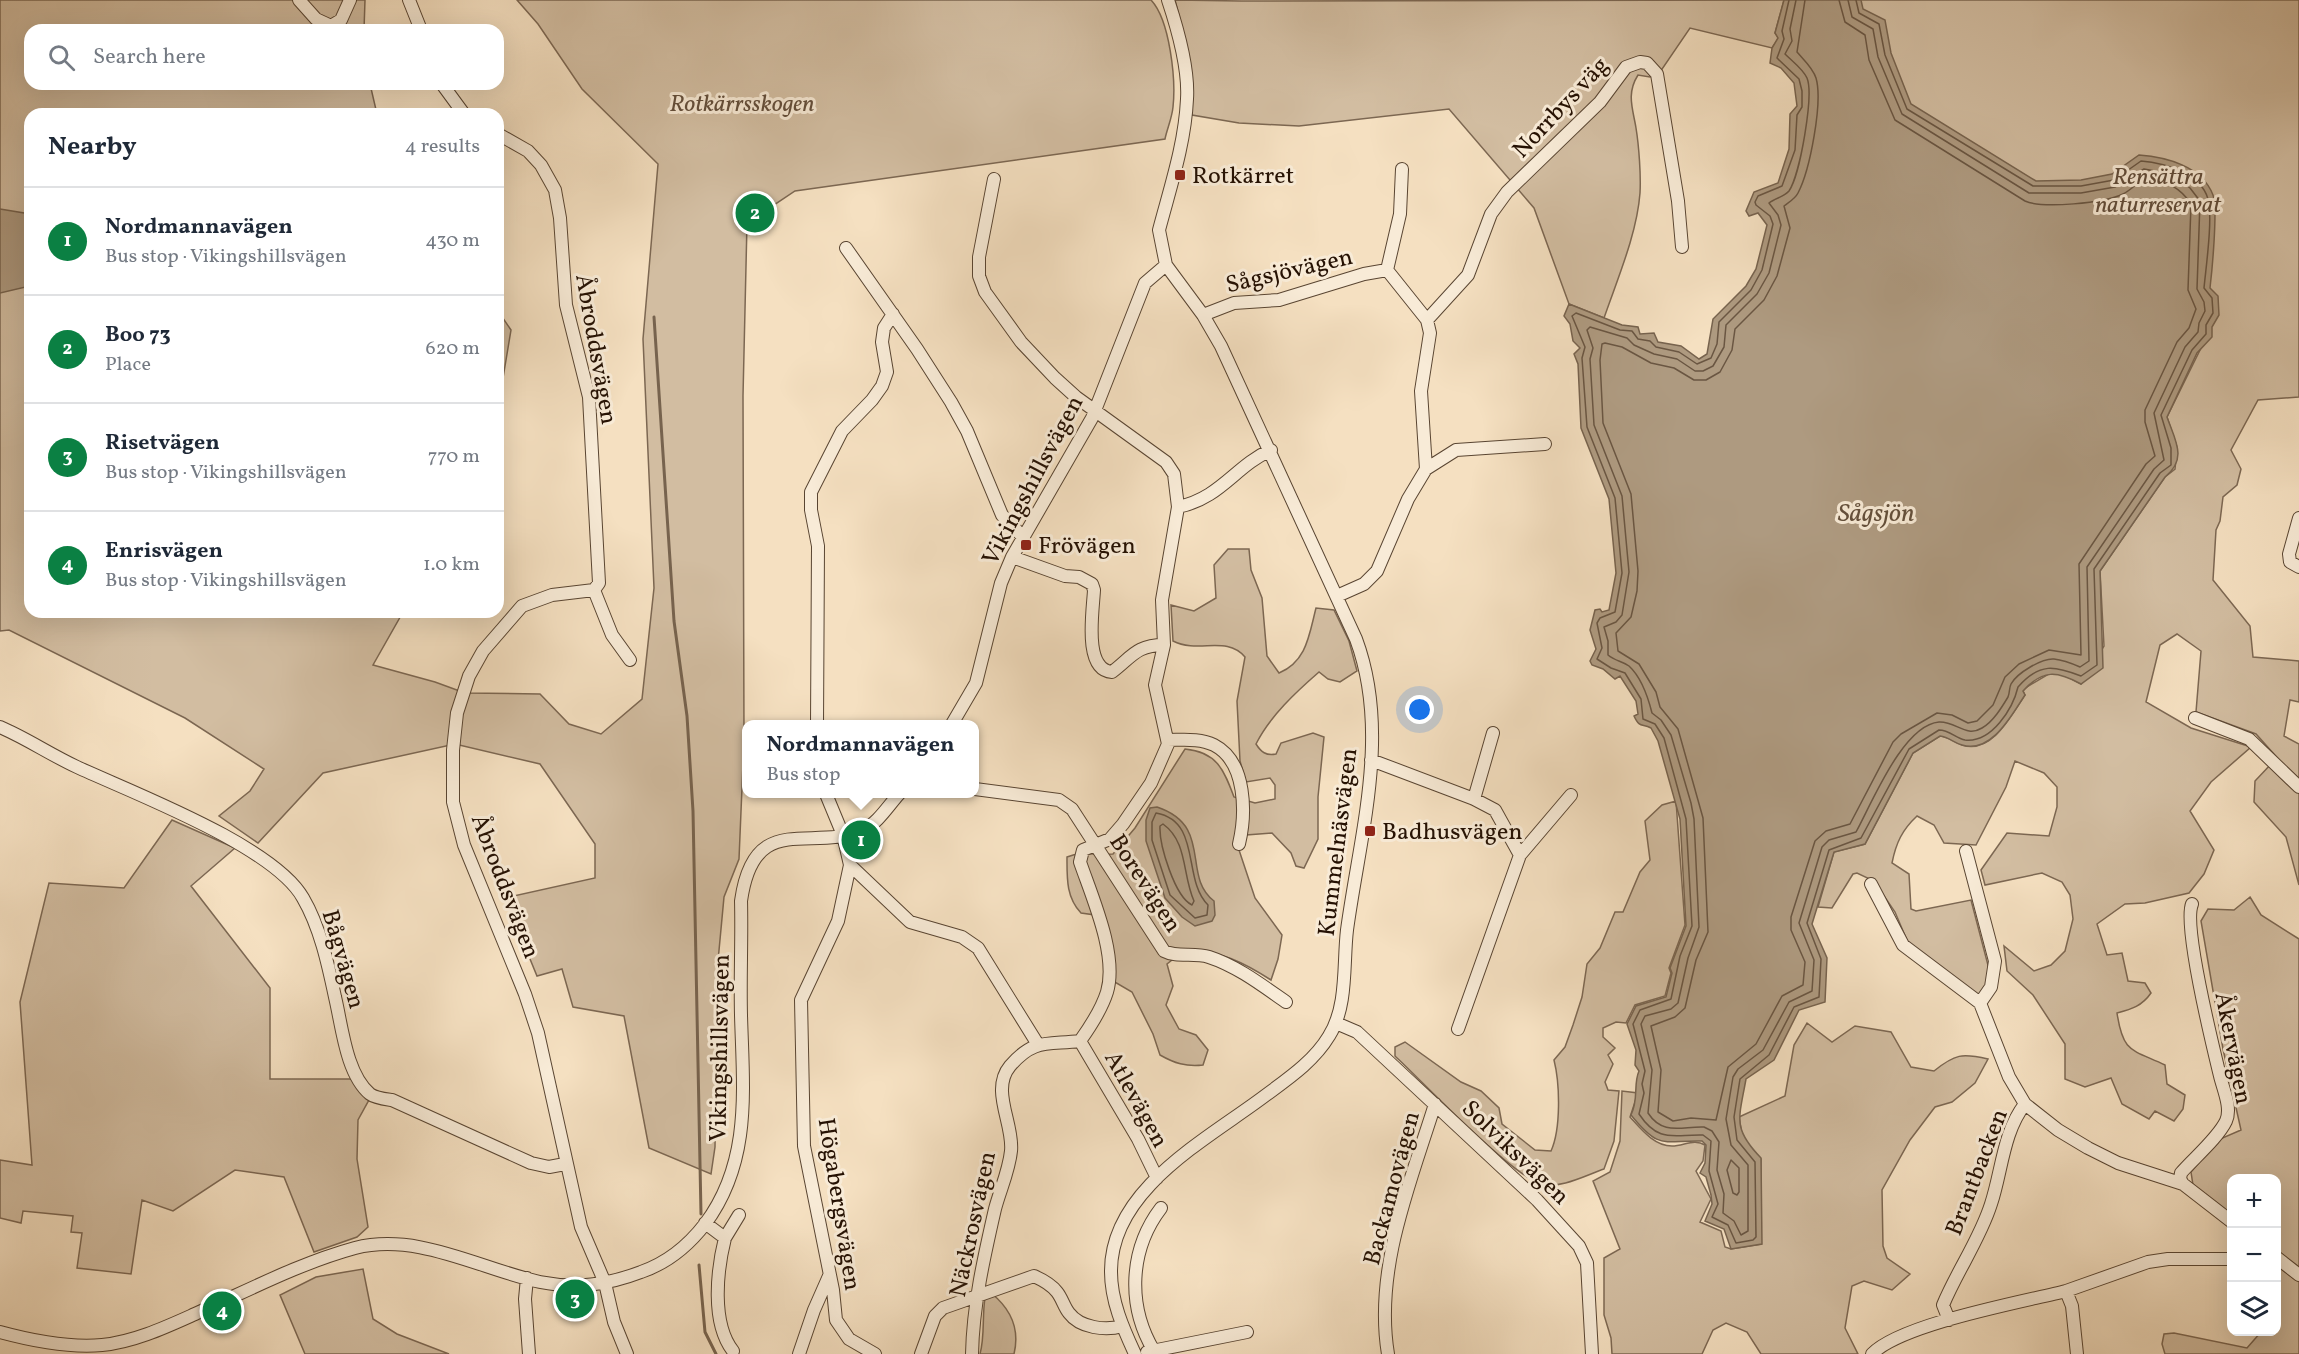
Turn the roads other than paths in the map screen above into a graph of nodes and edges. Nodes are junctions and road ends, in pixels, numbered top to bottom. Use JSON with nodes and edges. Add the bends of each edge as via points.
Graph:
{"nodes":[{"id":1,"x":300,"y":0,"type":"edge"},
{"id":2,"x":350,"y":0,"type":"edge"},
{"id":3,"x":409,"y":0,"type":"edge"},
{"id":4,"x":1168,"y":0,"type":"edge"},
{"id":5,"x":327,"y":24,"type":"edge"},
{"id":6,"x":334,"y":24,"type":"edge"},
{"id":7,"x":419,"y":24,"type":"edge"},
{"id":8,"x":446,"y":90,"type":"edge"},
{"id":9,"x":460,"y":108,"type":"edge"},
{"id":10,"x":504,"y":137,"type":"edge"},
{"id":11,"x":1402,"y":169,"type":"dead end"},
{"id":12,"x":994,"y":179,"type":"dead end"},
{"id":13,"x":1682,"y":247,"type":"dead end"},
{"id":14,"x":846,"y":248,"type":"dead end"},
{"id":15,"x":1166,"y":265,"type":"junction"},
{"id":16,"x":1387,"y":270,"type":"junction"},
{"id":17,"x":893,"y":314,"type":"junction"},
{"id":18,"x":1203,"y":315,"type":"junction"},
{"id":19,"x":1427,"y":320,"type":"junction"},
{"id":20,"x":1095,"y":411,"type":"junction"},
{"id":21,"x":1545,"y":444,"type":"dead end"},
{"id":22,"x":1271,"y":450,"type":"junction"},
{"id":23,"x":1426,"y":469,"type":"junction"},
{"id":24,"x":1178,"y":507,"type":"junction"},
{"id":25,"x":2299,"y":518,"type":"edge"},
{"id":26,"x":1022,"y":536,"type":"junction"},
{"id":27,"x":1012,"y":556,"type":"junction"},
{"id":28,"x":2299,"y":567,"type":"edge"},
{"id":29,"x":594,"y":590,"type":"junction"},
{"id":30,"x":1336,"y":596,"type":"junction"},
{"id":31,"x":1164,"y":645,"type":"junction"},
{"id":32,"x":630,"y":660,"type":"dead end"},
{"id":33,"x":2195,"y":718,"type":"dead end"},
{"id":34,"x":817,"y":720,"type":"edge"},
{"id":35,"x":954,"y":720,"type":"edge"},
{"id":36,"x":0,"y":728,"type":"edge"},
{"id":37,"x":1493,"y":733,"type":"dead end"},
{"id":38,"x":1168,"y":740,"type":"junction"},
{"id":39,"x":1371,"y":760,"type":"junction"},
{"id":40,"x":2299,"y":787,"type":"edge"},
{"id":41,"x":979,"y":790,"type":"edge"},
{"id":42,"x":1571,"y":795,"type":"dead end"},
{"id":43,"x":828,"y":798,"type":"edge"},
{"id":44,"x":895,"y":798,"type":"edge"},
{"id":45,"x":1474,"y":799,"type":"junction"},
{"id":46,"x":843,"y":835,"type":"junction"},
{"id":47,"x":1096,"y":844,"type":"junction"},
{"id":48,"x":1239,"y":844,"type":"dead end"},
{"id":49,"x":1966,"y":851,"type":"dead end"},
{"id":50,"x":1520,"y":855,"type":"junction"},
{"id":51,"x":850,"y":865,"type":"junction"},
{"id":52,"x":1871,"y":884,"type":"dead end"},
{"id":53,"x":2192,"y":904,"type":"dead end"},
{"id":54,"x":1286,"y":1002,"type":"dead end"},
{"id":55,"x":1980,"y":1003,"type":"junction"},
{"id":56,"x":1336,"y":1023,"type":"junction"},
{"id":57,"x":1458,"y":1029,"type":"dead end"},
{"id":58,"x":1080,"y":1041,"type":"junction"},
{"id":59,"x":1037,"y":1043,"type":"junction"},
{"id":60,"x":1436,"y":1104,"type":"junction"},
{"id":61,"x":2025,"y":1104,"type":"junction"},
{"id":62,"x":565,"y":1164,"type":"junction"},
{"id":63,"x":1157,"y":1178,"type":"junction"},
{"id":64,"x":2183,"y":1184,"type":"junction"},
{"id":65,"x":1161,"y":1208,"type":"dead end"},
{"id":66,"x":739,"y":1215,"type":"dead end"},
{"id":67,"x":2227,"y":1218,"type":"edge"},
{"id":68,"x":705,"y":1223,"type":"junction"},
{"id":69,"x":725,"y":1238,"type":"junction"},
{"id":70,"x":2227,"y":1258,"type":"edge"},
{"id":71,"x":2281,"y":1260,"type":"edge"},
{"id":72,"x":2299,"y":1275,"type":"edge"},
{"id":73,"x":829,"y":1276,"type":"junction"},
{"id":74,"x":527,"y":1278,"type":"junction"},
{"id":75,"x":605,"y":1283,"type":"junction"},
{"id":76,"x":2066,"y":1292,"type":"junction"},
{"id":77,"x":976,"y":1296,"type":"junction"},
{"id":78,"x":1949,"y":1320,"type":"junction"},
{"id":79,"x":1122,"y":1326,"type":"junction"},
{"id":80,"x":0,"y":1332,"type":"edge"},
{"id":81,"x":1247,"y":1332,"type":"dead end"},
{"id":82,"x":85,"y":1350,"type":"edge"},
{"id":83,"x":733,"y":1350,"type":"dead end"},
{"id":84,"x":1154,"y":1352,"type":"junction"},
{"id":85,"x":529,"y":1354,"type":"edge"},
{"id":86,"x":627,"y":1354,"type":"edge"},
{"id":87,"x":799,"y":1354,"type":"edge"},
{"id":88,"x":875,"y":1354,"type":"edge"},
{"id":89,"x":921,"y":1354,"type":"edge"},
{"id":90,"x":972,"y":1354,"type":"edge"},
{"id":91,"x":1136,"y":1354,"type":"edge"},
{"id":92,"x":1388,"y":1354,"type":"edge"},
{"id":93,"x":1592,"y":1354,"type":"edge"},
{"id":94,"x":1872,"y":1354,"type":"edge"},
{"id":95,"x":2077,"y":1354,"type":"edge"}],
"edges":[{"from":1,"to":5,"type":"street","via":[[316,19]]},
{"from":2,"to":6,"type":"street","via":[[341,20]]},
{"from":3,"to":7,"type":"street"},
{"from":4,"to":15,"type":"street","name":"Kummelnäsvägen","via":[[1188,97],[1185,128],[1159,230]]},
{"from":8,"to":9,"type":"street"},
{"from":10,"to":29,"type":"street","name":"Åbroddsvägen","via":[[528,151],[555,190],[566,305],[589,397],[599,583]]},
{"from":11,"to":16,"type":"street","via":[[1400,214]]},
{"from":12,"to":20,"type":"street","via":[[979,256],[979,276],[985,292],[1021,342],[1055,378]]},
{"from":13,"to":19,"type":"street","name":"Norrbys väg","via":[[1657,74],[1647,63],[1632,63],[1600,102],[1507,192],[1491,213],[1468,274]]},
{"from":14,"to":17,"type":"street"},
{"from":15,"to":18,"type":"street","name":"Kummelnäsvägen"},
{"from":15,"to":20,"type":"street","name":"Vikingshillsvägen","via":[[1145,283]]},
{"from":16,"to":18,"type":"street","name":"Sågsjövägen","via":[[1280,300],[1234,303]]},
{"from":16,"to":19,"type":"street","name":"Sågsjövägen"},
{"from":17,"to":26,"type":"street","via":[[957,411],[1002,514]]},
{"from":17,"to":34,"type":"street","via":[[884,328],[882,342],[885,380],[842,431],[811,492],[818,546]]},
{"from":18,"to":22,"type":"street","name":"Kummelnäsvägen"},
{"from":19,"to":23,"type":"street","via":[[1430,333],[1421,391]]},
{"from":20,"to":24,"type":"street","via":[[1166,462],[1174,474]]},
{"from":20,"to":26,"type":"street","name":"Vikingshillsvägen"},
{"from":21,"to":23,"type":"street","via":[[1456,450]]},
{"from":22,"to":24,"type":"street","via":[[1210,496]]},
{"from":22,"to":30,"type":"street","name":"Kummelnäsvägen"},
{"from":23,"to":30,"type":"street","via":[[1408,499],[1377,571],[1364,584]]},
{"from":24,"to":31,"type":"street","via":[[1162,600]]},
{"from":25,"to":28,"type":"street","via":[[2289,554],[2290,562]]},
{"from":26,"to":27,"type":"street","name":"Vikingshillsvägen"},
{"from":27,"to":31,"type":"street","via":[[1092,584],[1092,654],[1104,672],[1112,672],[1136,651]]},
{"from":27,"to":35,"type":"street","name":"Vikingshillsvägen","via":[[1001,583],[976,683]]},
{"from":29,"to":32,"type":"street","via":[[612,635]]},
{"from":29,"to":62,"type":"street","name":"Åbroddsvägen","via":[[536,599],[522,606],[499,630],[469,676],[457,713],[453,750],[455,817],[538,1033]]},
{"from":30,"to":39,"type":"street","name":"Kummelnäsvägen","via":[[1356,639],[1368,679]]},
{"from":31,"to":38,"type":"street","via":[[1155,686]]},
{"from":33,"to":40,"type":"street","via":[[2249,739]]},
{"from":36,"to":62,"type":"street","name":"Bågvägen","via":[[225,837],[287,878],[312,916],[346,1052],[358,1079],[371,1095],[392,1100],[531,1163],[549,1167]]},
{"from":37,"to":45,"type":"street"},
{"from":38,"to":47,"type":"street","via":[[1164,759],[1137,807],[1110,839]]},
{"from":38,"to":48,"type":"street","via":[[1212,744],[1227,756],[1242,795]]},
{"from":39,"to":45,"type":"street"},
{"from":39,"to":56,"type":"street","name":"Kummelnäsvägen","via":[[1364,836]]},
{"from":41,"to":47,"type":"street","name":"Borevägen","via":[[1059,800],[1072,808]]},
{"from":42,"to":50,"type":"street"},
{"from":43,"to":46,"type":"street","name":"Högabergsvägen"},
{"from":44,"to":46,"type":"street","name":"Vikingshillsvägen","via":[[874,822]]},
{"from":45,"to":50,"type":"street","via":[[1495,810]]},
{"from":46,"to":51,"type":"street","name":"Högabergsvägen"},
{"from":46,"to":68,"type":"street","name":"Vikingshillsvägen","via":[[782,839],[755,860],[743,885],[742,1132],[730,1183]]},
{"from":47,"to":54,"type":"street","name":"Borevägen","via":[[1164,951],[1209,957]]},
{"from":47,"to":58,"type":"street","via":[[1083,850],[1080,862],[1109,959],[1107,991]]},
{"from":49,"to":55,"type":"street","via":[[1995,961],[1991,987]]},
{"from":50,"to":57,"type":"street"},
{"from":51,"to":59,"type":"street","via":[[910,922],[962,937],[978,948]]},
{"from":51,"to":73,"type":"street","name":"Högabergsvägen","via":[[838,921],[801,1000],[804,1146]]},
{"from":52,"to":55,"type":"street","via":[[1903,945]]},
{"from":53,"to":64,"type":"street","name":"Åkervägen","via":[[2189,911],[2194,948],[2228,1111],[2221,1128],[2181,1173]]},
{"from":55,"to":61,"type":"street","via":[[2009,1077]]},
{"from":56,"to":60,"type":"street","name":"Solviksvägen","via":[[1357,1032]]},
{"from":56,"to":63,"type":"street","name":"Kummelnäsvägen","via":[[1301,1068]]},
{"from":58,"to":59,"type":"street"},
{"from":58,"to":63,"type":"street","name":"Atlevägen"},
{"from":59,"to":77,"type":"street","name":"Näckrosvägen","via":[[1010,1067],[1004,1078],[1002,1098],[1011,1134],[1010,1159]]},
{"from":60,"to":92,"type":"street","name":"Backamovägen","via":[[1390,1254],[1384,1313]]},
{"from":60,"to":93,"type":"street","name":"Solviksvägen","via":[[1537,1200],[1579,1246],[1587,1263]]},
{"from":61,"to":64,"type":"street","via":[[2088,1148],[2118,1163]]},
{"from":61,"to":78,"type":"street","name":"Brantbacken","via":[[2007,1141],[1991,1205],[1943,1305]]},
{"from":62,"to":75,"type":"street","name":"Åbroddsvägen","via":[[581,1227]]},
{"from":63,"to":79,"type":"street","name":"Kummelnäsvägen","via":[[1132,1205],[1115,1242],[1111,1272]]},
{"from":64,"to":67,"type":"street"},
{"from":65,"to":84,"type":"street","via":[[1142,1238],[1136,1275],[1137,1310]]},
{"from":66,"to":69,"type":"street"},
{"from":68,"to":69,"type":"street"},
{"from":68,"to":75,"type":"street","name":"Vikingshillsvägen","via":[[667,1260],[649,1270]]},
{"from":69,"to":83,"type":"street","via":[[720,1262],[722,1330]]},
{"from":70,"to":76,"type":"street","via":[[2168,1259],[2132,1267]]},
{"from":71,"to":72,"type":"street"},
{"from":73,"to":87,"type":"street"},
{"from":73,"to":88,"type":"street","name":"Högabergsvägen","via":[[841,1329]]},
{"from":74,"to":75,"type":"street","name":"Vikingshillsvägen","via":[[568,1286]]},
{"from":74,"to":82,"type":"street","name":"Vikingshillsvägen","via":[[426,1249],[381,1243],[332,1254],[158,1329]]},
{"from":74,"to":85,"type":"street"},
{"from":75,"to":86,"type":"street","name":"Åbroddsvägen"},
{"from":76,"to":78,"type":"street"},
{"from":76,"to":95,"type":"street","via":[[2072,1306]]},
{"from":77,"to":79,"type":"street","via":[[1034,1276],[1058,1292],[1078,1322],[1096,1327]]},
{"from":77,"to":89,"type":"street","via":[[943,1308],[935,1316]]},
{"from":77,"to":90,"type":"street","name":"Näckrosvägen"},
{"from":78,"to":94,"type":"street","via":[[1882,1345]]},
{"from":79,"to":91,"type":"street","name":"Kummelnäsvägen"},
{"from":80,"to":82,"type":"street","name":"Vikingshillsvägen"},
{"from":81,"to":84,"type":"street"},
{"from":84,"to":91,"type":"street"}]}
